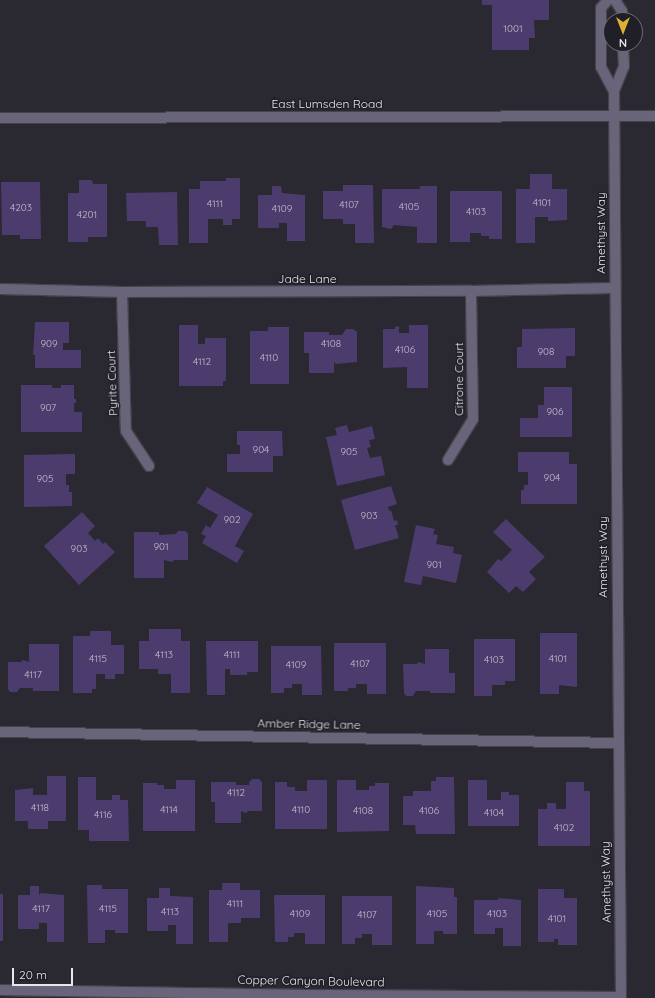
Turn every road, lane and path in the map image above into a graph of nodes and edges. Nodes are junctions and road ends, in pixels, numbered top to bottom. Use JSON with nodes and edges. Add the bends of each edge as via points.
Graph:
{"nodes":[{"id":1,"x":608,"y":0,"type":"edge"},
{"id":2,"x":615,"y":0,"type":"edge"},
{"id":3,"x":622,"y":12,"type":"edge"},
{"id":4,"x":623,"y":52,"type":"edge"},
{"id":5,"x":614,"y":91,"type":"junction"},
{"id":6,"x":655,"y":116,"type":"edge"},
{"id":7,"x":614,"y":117,"type":"junction"},
{"id":8,"x":0,"y":118,"type":"edge"},
{"id":9,"x":614,"y":288,"type":"junction"},
{"id":10,"x":0,"y":289,"type":"edge"},
{"id":11,"x":471,"y":291,"type":"junction"},
{"id":12,"x":122,"y":292,"type":"junction"},
{"id":13,"x":448,"y":460,"type":"dead end"},
{"id":14,"x":149,"y":466,"type":"dead end"},
{"id":15,"x":0,"y":732,"type":"edge"},
{"id":16,"x":618,"y":743,"type":"junction"},
{"id":17,"x":0,"y":990,"type":"edge"},
{"id":18,"x":327,"y":996,"type":"edge"},
{"id":19,"x":621,"y":998,"type":"edge"}],
"edges":[{"from":1,"to":5,"type":"street","via":[[601,8],[601,67]]},
{"from":2,"to":3,"type":"street"},
{"from":4,"to":5,"type":"street","via":[[624,66]]},
{"from":5,"to":7,"type":"street","name":"Amethyst Way"},
{"from":6,"to":7,"type":"street","name":"East Lumsden Road"},
{"from":7,"to":8,"type":"street","name":"East Lumsden Road"},
{"from":7,"to":9,"type":"street","name":"Amethyst Way"},
{"from":9,"to":11,"type":"street","name":"Jade Lane"},
{"from":9,"to":16,"type":"street","name":"Amethyst Way"},
{"from":10,"to":12,"type":"street","name":"Jade Lane"},
{"from":11,"to":12,"type":"street","name":"Jade Lane"},
{"from":11,"to":13,"type":"street","name":"Citrone Court","via":[[473,419]]},
{"from":12,"to":14,"type":"street","name":"Pyrite Court","via":[[126,431]]},
{"from":15,"to":16,"type":"street","name":"Amber Ridge Lane"},
{"from":16,"to":19,"type":"street","name":"Amethyst Way"},
{"from":17,"to":18,"type":"street","name":"Copper Canyon Boulevard"},
{"from":18,"to":19,"type":"street","name":"Copper Canyon Boulevard"}]}
